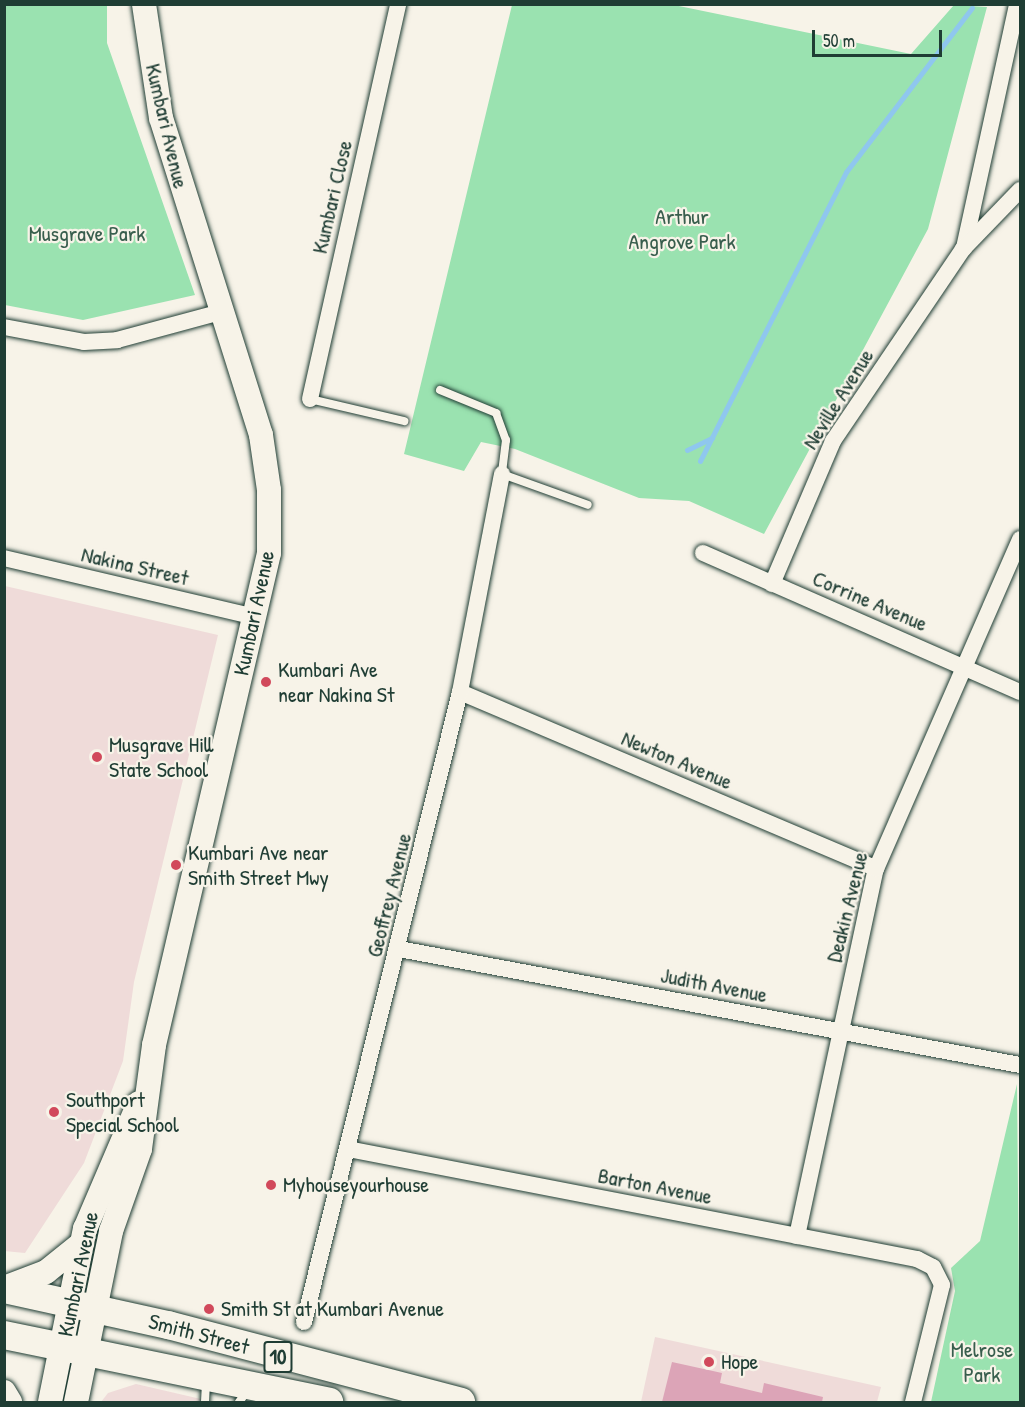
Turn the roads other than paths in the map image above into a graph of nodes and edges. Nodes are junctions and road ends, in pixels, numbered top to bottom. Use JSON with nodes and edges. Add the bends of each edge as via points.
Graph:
{"nodes":[{"id":1,"x":144,"y":4,"type":"edge"},
{"id":2,"x":398,"y":4,"type":"edge"},
{"id":3,"x":1017,"y":14,"type":"edge"},
{"id":4,"x":1020,"y":190,"type":"edge"},
{"id":5,"x":963,"y":249,"type":"junction"},
{"id":6,"x":221,"y":312,"type":"junction"},
{"id":7,"x":4,"y":327,"type":"edge"},
{"id":8,"x":440,"y":390,"type":"dead end"},
{"id":9,"x":310,"y":399,"type":"joint"},
{"id":10,"x":404,"y":421,"type":"dead end"},
{"id":11,"x":502,"y":474,"type":"junction"},
{"id":12,"x":588,"y":505,"type":"dead end"},
{"id":13,"x":1020,"y":539,"type":"edge"},
{"id":14,"x":703,"y":553,"type":"dead end"},
{"id":15,"x":4,"y":558,"type":"edge"},
{"id":16,"x":772,"y":584,"type":"junction"},
{"id":17,"x":256,"y":617,"type":"junction"},
{"id":18,"x":962,"y":665,"type":"junction"},
{"id":19,"x":460,"y":692,"type":"junction"},
{"id":20,"x":1020,"y":692,"type":"edge"},
{"id":21,"x":876,"y":869,"type":"junction"},
{"id":22,"x":399,"y":949,"type":"junction"},
{"id":23,"x":841,"y":1032,"type":"junction"},
{"id":24,"x":1020,"y":1065,"type":"edge"},
{"id":25,"x":147,"y":1084,"type":"junction"},
{"id":26,"x":348,"y":1149,"type":"junction"},
{"id":27,"x":797,"y":1236,"type":"junction"},
{"id":28,"x":81,"y":1244,"type":"junction"},
{"id":29,"x":4,"y":1289,"type":"edge"},
{"id":30,"x":83,"y":1304,"type":"junction"},
{"id":31,"x":304,"y":1322,"type":"dead end"},
{"id":32,"x":4,"y":1335,"type":"edge"},
{"id":33,"x":75,"y":1347,"type":"junction"},
{"id":34,"x":206,"y":1389,"type":"edge"},
{"id":35,"x":4,"y":1392,"type":"edge"},
{"id":36,"x":245,"y":1394,"type":"edge"},
{"id":37,"x":318,"y":1401,"type":"edge"},
{"id":38,"x":10,"y":1402,"type":"edge"},
{"id":39,"x":50,"y":1402,"type":"edge"},
{"id":40,"x":76,"y":1402,"type":"edge"},
{"id":41,"x":461,"y":1402,"type":"edge"},
{"id":42,"x":913,"y":1402,"type":"edge"}],
"edges":[{"from":1,"to":6,"type":"main road","name":"Kumbari Avenue","via":[[161,117]]},
{"from":2,"to":9,"type":"street","name":"Kumbari Close"},
{"from":3,"to":5,"type":"street","name":"Neville Avenue"},
{"from":4,"to":5,"type":"street","name":"Neville Avenue"},
{"from":5,"to":16,"type":"street","name":"Neville Avenue","via":[[833,441]]},
{"from":6,"to":7,"type":"street","via":[[117,340],[84,342]]},
{"from":6,"to":17,"type":"main road","name":"Kumbari Avenue","via":[[261,435],[269,490],[269,553]]},
{"from":8,"to":11,"type":"lane","via":[[496,413],[506,440]]},
{"from":9,"to":10,"type":"lane"},
{"from":11,"to":12,"type":"lane"},
{"from":11,"to":19,"type":"street","name":"Geoffrey Avenue"},
{"from":13,"to":18,"type":"street","name":"Deakin Avenue"},
{"from":14,"to":16,"type":"street","name":"Corrine Avenue"},
{"from":15,"to":17,"type":"street","name":"Nakina Street"},
{"from":16,"to":18,"type":"street","name":"Corrine Avenue"},
{"from":17,"to":25,"type":"main road","name":"Kumbari Avenue"},
{"from":18,"to":20,"type":"street","name":"Corrine Avenue"},
{"from":18,"to":21,"type":"street","name":"Deakin Avenue"},
{"from":19,"to":21,"type":"street","name":"Newton Avenue"},
{"from":19,"to":22,"type":"street","name":"Geoffrey Avenue"},
{"from":21,"to":23,"type":"street","name":"Deakin Avenue"},
{"from":22,"to":23,"type":"street","name":"Judith Avenue"},
{"from":22,"to":26,"type":"street","name":"Geoffrey Avenue"},
{"from":23,"to":24,"type":"street","name":"Judith Avenue"},
{"from":23,"to":27,"type":"street","name":"Deakin Avenue"},
{"from":25,"to":28,"type":"main road","name":"Kumbari Avenue","via":[[94,1201]]},
{"from":25,"to":30,"type":"main road","name":"Kumbari Avenue","via":[[140,1149]]},
{"from":26,"to":27,"type":"street","name":"Barton Avenue"},
{"from":26,"to":31,"type":"street","name":"Geoffrey Avenue"},
{"from":27,"to":42,"type":"street","name":"Barton Avenue","via":[[917,1259],[933,1267],[942,1285]]},
{"from":28,"to":29,"type":"main road","via":[[46,1272]]},
{"from":28,"to":30,"type":"main road","name":"Kumbari Avenue"},
{"from":29,"to":30,"type":"highway","name":"Smith Street","number":"10"},
{"from":30,"to":33,"type":"main road","name":"Kumbari Avenue"},
{"from":30,"to":41,"type":"highway","name":"Smith Street","number":"10"},
{"from":32,"to":33,"type":"highway","name":"Smith Street","number":"10"},
{"from":33,"to":34,"type":"highway","name":"Smith Street","number":"10"},
{"from":33,"to":39,"type":"main road","name":"Kumbari Avenue"},
{"from":33,"to":40,"type":"main road","name":"Kumbari Avenue"},
{"from":34,"to":36,"type":"highway","name":"Smith Street","number":"10"},
{"from":35,"to":38,"type":"main road"},
{"from":36,"to":37,"type":"highway","name":"Smith Street","number":"10"}]}
